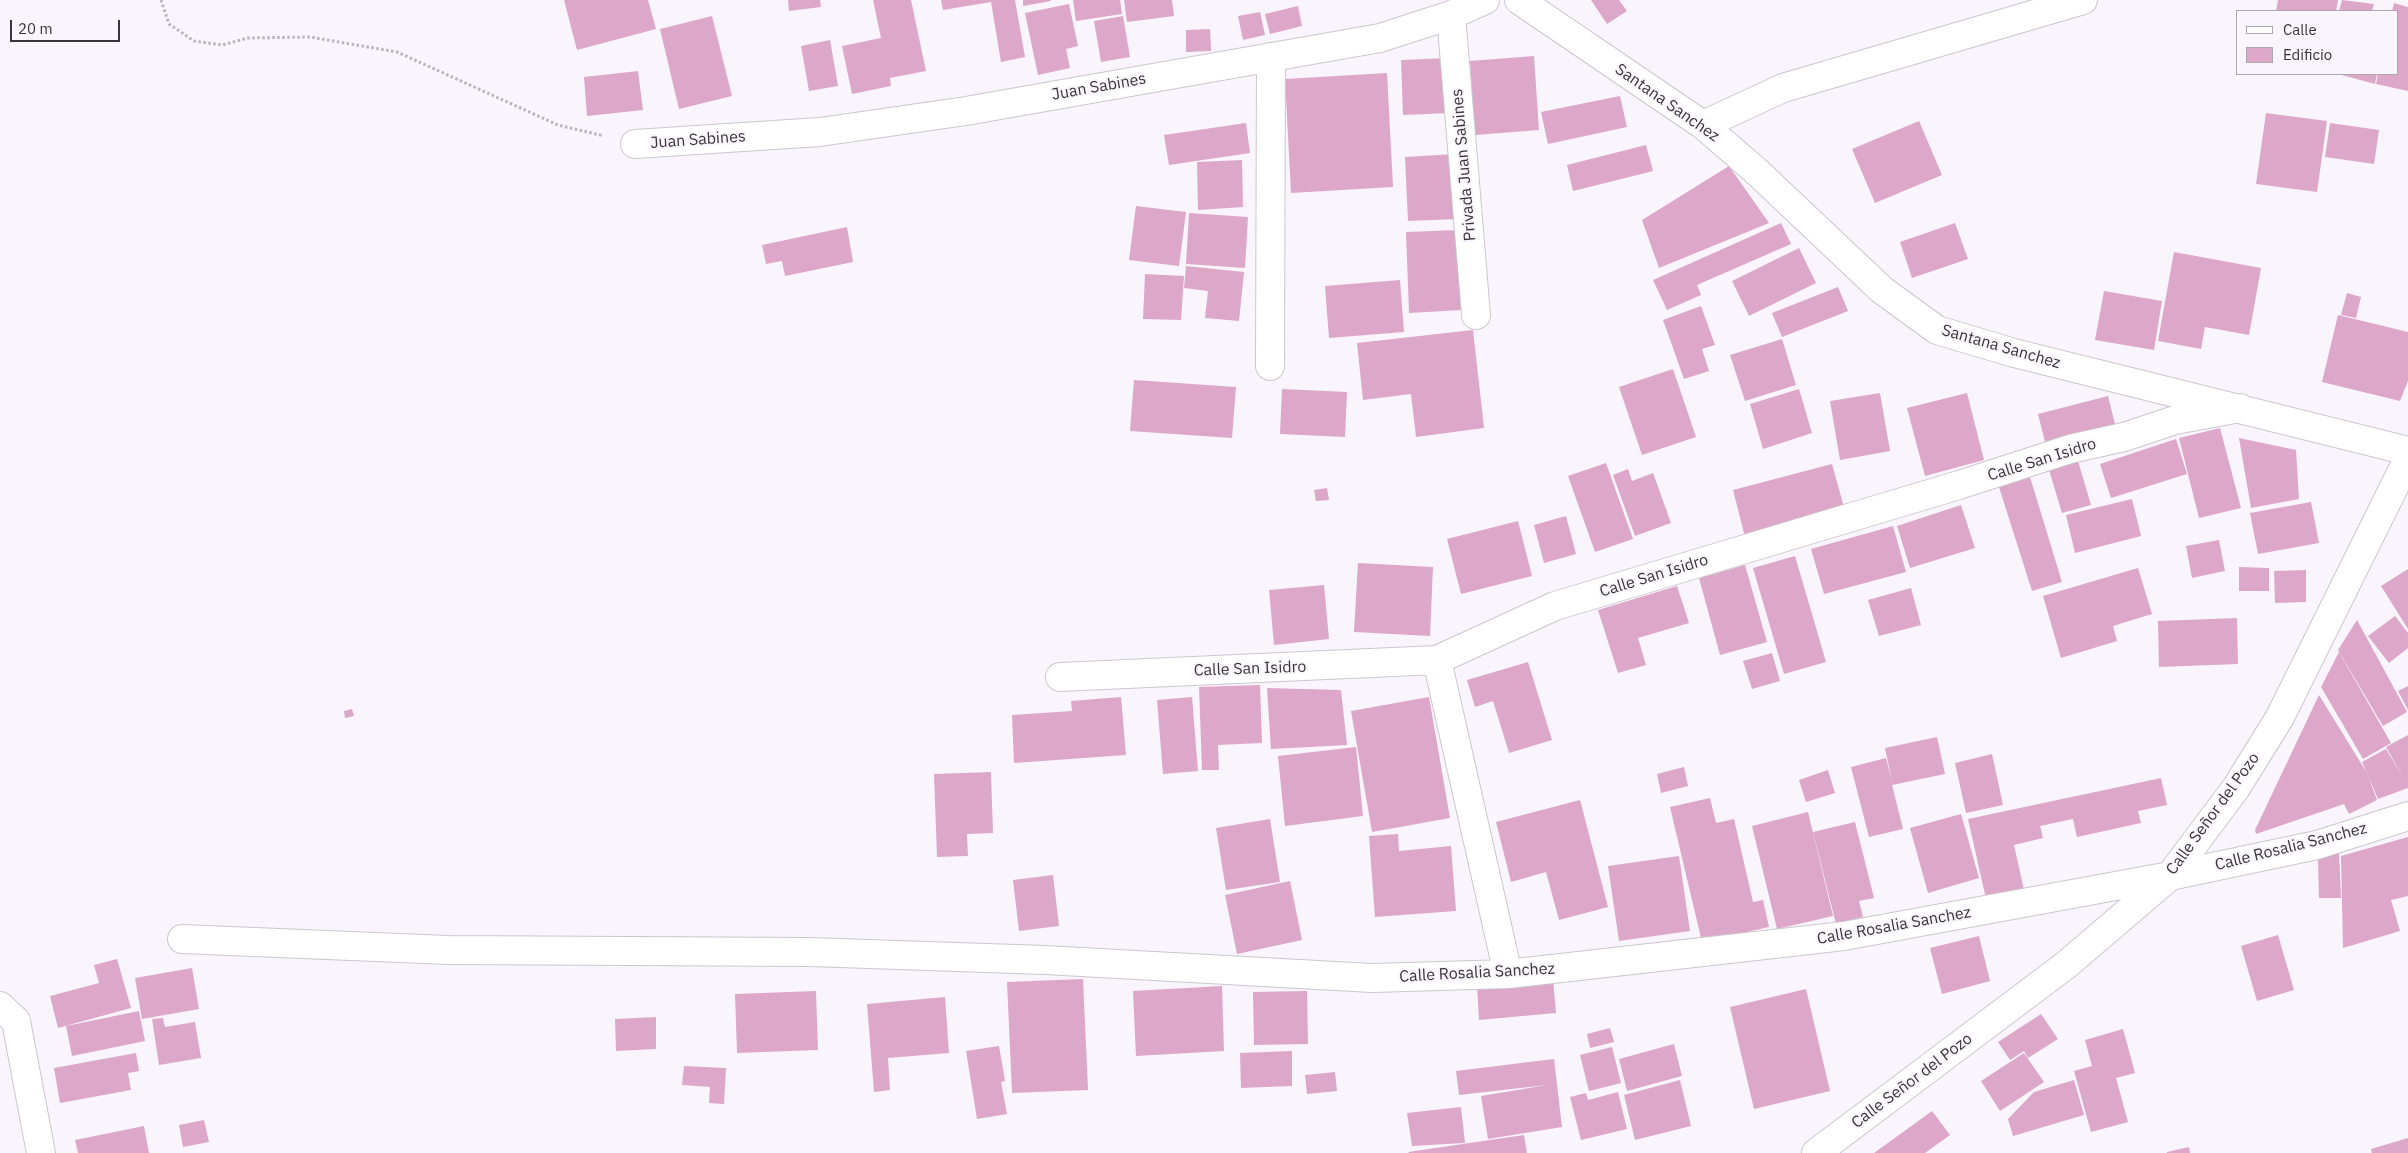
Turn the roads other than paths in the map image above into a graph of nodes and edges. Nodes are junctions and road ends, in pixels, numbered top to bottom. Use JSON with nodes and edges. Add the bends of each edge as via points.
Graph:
{"nodes":[{"id":1,"x":1485,"y":0,"type":"edge"},
{"id":2,"x":1519,"y":0,"type":"edge"},
{"id":3,"x":2083,"y":0,"type":"edge"},
{"id":4,"x":1452,"y":15,"type":"junction"},
{"id":5,"x":1271,"y":57,"type":"junction"},
{"id":6,"x":1703,"y":125,"type":"junction"},
{"id":7,"x":635,"y":144,"type":"road end"},
{"id":8,"x":1476,"y":315,"type":"dead end"},
{"id":9,"x":1270,"y":366,"type":"dead end"},
{"id":10,"x":2240,"y":408,"type":"junction"},
{"id":11,"x":2408,"y":451,"type":"edge"},
{"id":12,"x":2408,"y":459,"type":"edge"},
{"id":13,"x":1437,"y":660,"type":"junction"},
{"id":14,"x":1060,"y":677,"type":"dead end"},
{"id":15,"x":2408,"y":816,"type":"edge"},
{"id":16,"x":2170,"y":876,"type":"junction"},
{"id":17,"x":182,"y":939,"type":"dead end"},
{"id":18,"x":1508,"y":974,"type":"junction"},
{"id":19,"x":0,"y":1006,"type":"edge"},
{"id":20,"x":41,"y":1153,"type":"edge"},
{"id":21,"x":1816,"y":1153,"type":"edge"}],
"edges":[{"from":1,"to":4,"type":"street","name":"Juan Sabines"},
{"from":2,"to":6,"type":"street","name":"Santana Sanchez"},
{"from":3,"to":6,"type":"street","via":[[1783,88]]},
{"from":4,"to":5,"type":"street","name":"Juan Sabines","via":[[1380,38]]},
{"from":4,"to":8,"type":"street","name":"Privada Juan Sabines"},
{"from":5,"to":7,"type":"street","name":"Juan Sabines","via":[[966,111],[820,132]]},
{"from":5,"to":9,"type":"street"},
{"from":6,"to":10,"type":"street","name":"Santana Sanchez","via":[[1882,290],[1937,330],[2014,353]]},
{"from":10,"to":11,"type":"street","name":"Santana Sanchez"},
{"from":10,"to":13,"type":"street","name":"Calle San Isidro","via":[[2175,420],[2124,437],[2070,449],[1555,606]]},
{"from":12,"to":16,"type":"street","name":"Calle Señor del Pozo","via":[[2280,717],[2236,788]]},
{"from":13,"to":14,"type":"street","name":"Calle San Isidro"},
{"from":13,"to":18,"type":"street"},
{"from":15,"to":16,"type":"street","name":"Calle Rosalia Sanchez","via":[[2317,845]]},
{"from":16,"to":18,"type":"street","name":"Calle Rosalia Sanchez","via":[[1844,936]]},
{"from":16,"to":21,"type":"street","name":"Calle Señor del Pozo","via":[[2066,965]]},
{"from":17,"to":18,"type":"street","name":"Calle Rosalia Sanchez","via":[[448,950],[810,952],[1035,959],[1372,978]]},
{"from":19,"to":20,"type":"street","via":[[16,1021]]}]}
